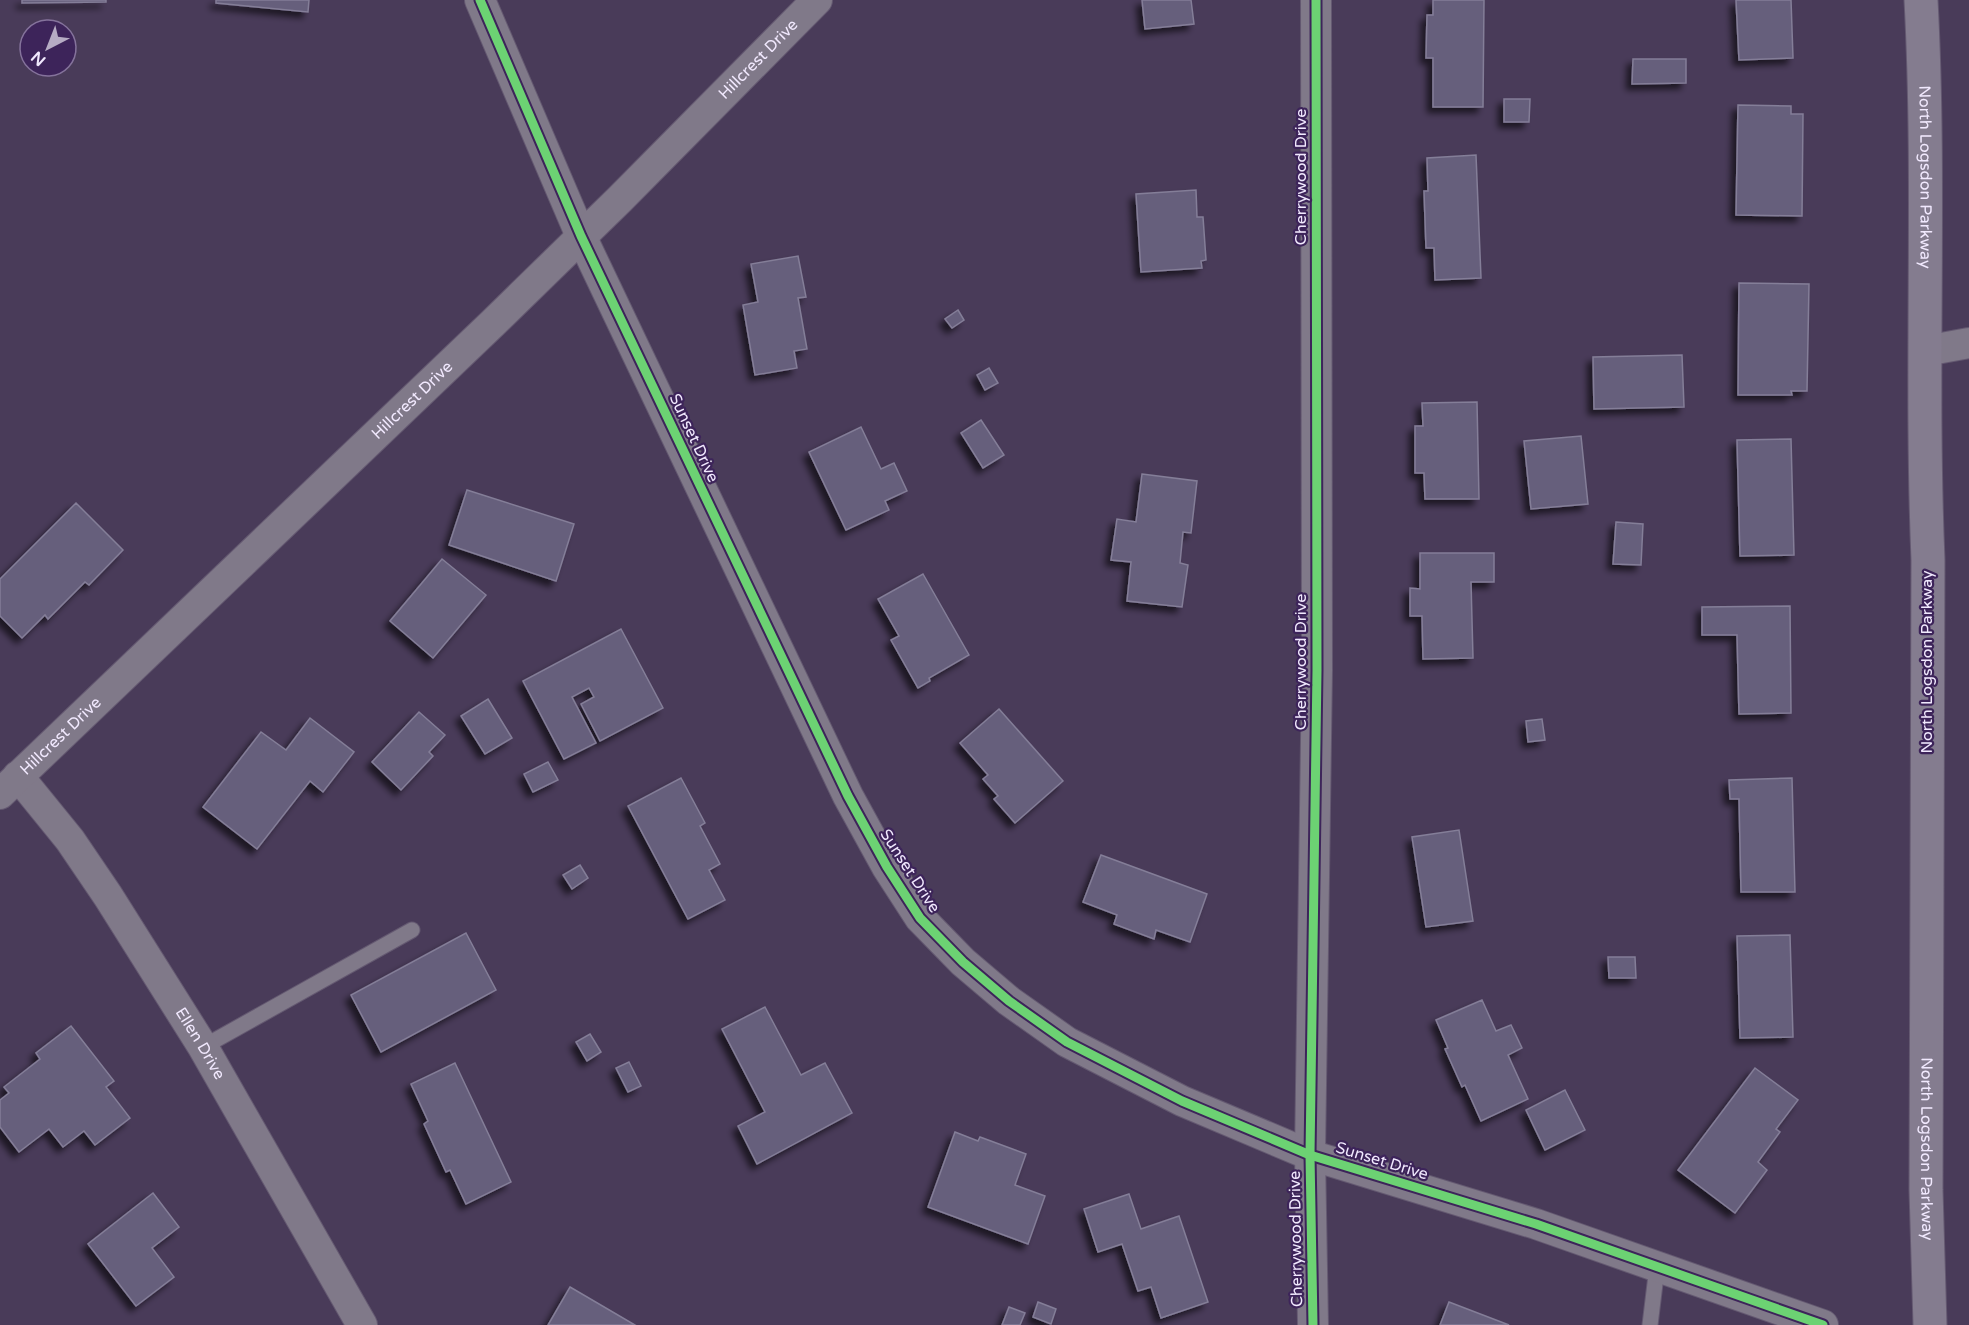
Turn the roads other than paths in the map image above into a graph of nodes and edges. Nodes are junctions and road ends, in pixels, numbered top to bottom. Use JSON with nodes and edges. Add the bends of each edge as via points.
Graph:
{"nodes":[{"id":1,"x":480,"y":0,"type":"edge"},
{"id":2,"x":817,"y":0,"type":"edge"},
{"id":3,"x":1316,"y":0,"type":"edge"},
{"id":4,"x":1921,"y":0,"type":"edge"},
{"id":5,"x":581,"y":236,"type":"junction"},
{"id":6,"x":1969,"y":344,"type":"edge"},
{"id":7,"x":1925,"y":351,"type":"junction"},
{"id":8,"x":9,"y":785,"type":"edge"},
{"id":9,"x":412,"y":930,"type":"dead end"},
{"id":10,"x":203,"y":1047,"type":"junction"},
{"id":11,"x":1310,"y":1155,"type":"junction"},
{"id":12,"x":1657,"y":1267,"type":"junction"},
{"id":13,"x":362,"y":1325,"type":"edge"},
{"id":14,"x":1313,"y":1325,"type":"edge"},
{"id":15,"x":1650,"y":1325,"type":"edge"},
{"id":16,"x":1823,"y":1325,"type":"edge"},
{"id":17,"x":1930,"y":1325,"type":"edge"}],
"edges":[{"from":1,"to":5,"type":"street","name":"Sunset Drive"},
{"from":2,"to":5,"type":"street","name":"Hillcrest Drive"},
{"from":3,"to":11,"type":"street","name":"Cherrywood Drive","via":[[1317,670]]},
{"from":4,"to":7,"type":"main road","name":"North Logsdon Parkway"},
{"from":5,"to":8,"type":"street","name":"Hillcrest Drive"},
{"from":5,"to":11,"type":"street","name":"Sunset Drive","via":[[848,796],[920,918],[1009,1001],[1067,1042],[1182,1101]]},
{"from":6,"to":7,"type":"street"},
{"from":7,"to":17,"type":"main road","name":"North Logsdon Parkway","via":[[1926,1190]]},
{"from":8,"to":10,"type":"street","name":"Ellen Drive","via":[[70,840]]},
{"from":9,"to":10,"type":"lane"},
{"from":10,"to":13,"type":"street","name":"Ellen Drive"},
{"from":11,"to":12,"type":"street","name":"Sunset Drive","via":[[1536,1224]]},
{"from":11,"to":14,"type":"street","name":"Cherrywood Drive"},
{"from":12,"to":15,"type":"lane"},
{"from":12,"to":16,"type":"street","name":"Sunset Drive"}]}
